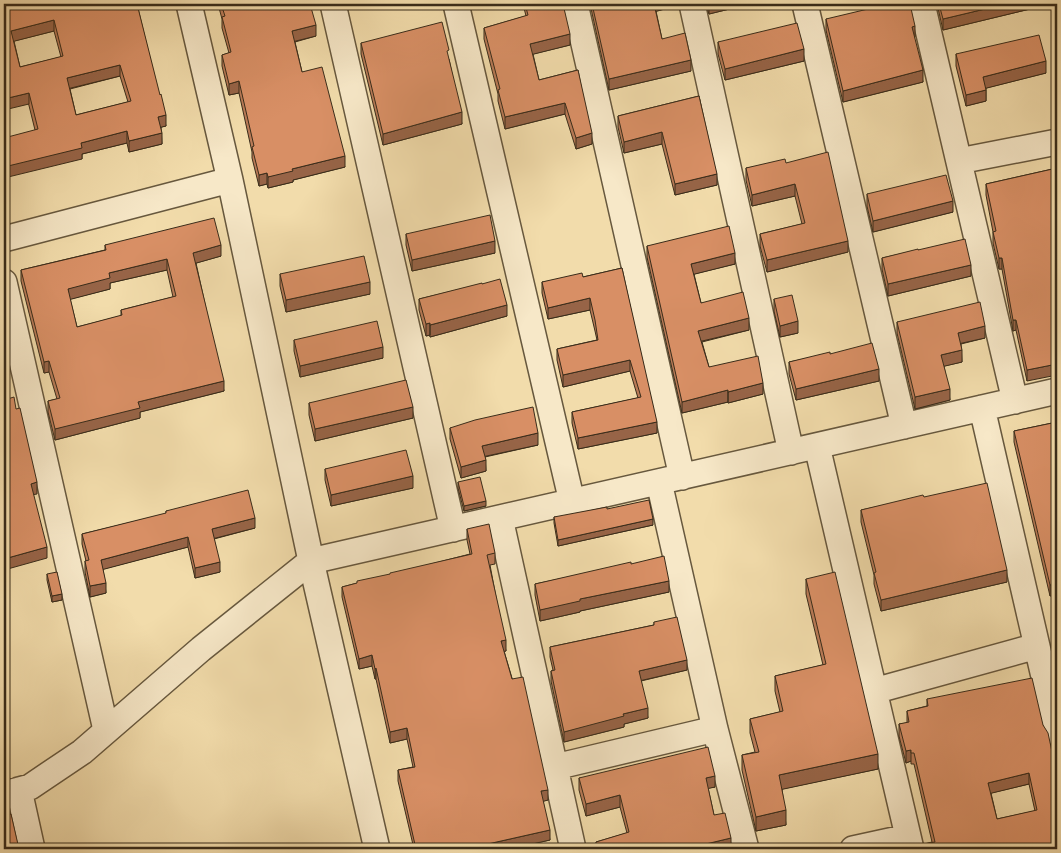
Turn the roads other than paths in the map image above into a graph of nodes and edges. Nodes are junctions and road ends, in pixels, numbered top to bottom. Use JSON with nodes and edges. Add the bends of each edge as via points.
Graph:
{"nodes":[{"id":1,"x":189,"y":4,"type":"edge"},
{"id":2,"x":333,"y":4,"type":"edge"},
{"id":3,"x":456,"y":4,"type":"edge"},
{"id":4,"x":575,"y":4,"type":"edge"},
{"id":5,"x":692,"y":4,"type":"edge"},
{"id":6,"x":806,"y":4,"type":"edge"},
{"id":7,"x":922,"y":4,"type":"edge"},
{"id":8,"x":1057,"y":142,"type":"edge"},
{"id":9,"x":959,"y":162,"type":"junction"},
{"id":10,"x":230,"y":180,"type":"junction"},
{"id":11,"x":4,"y":239,"type":"edge"},
{"id":12,"x":4,"y":282,"type":"edge"},
{"id":13,"x":1057,"y":391,"type":"edge"},
{"id":14,"x":1015,"y":401,"type":"junction"},
{"id":15,"x":982,"y":408,"type":"junction"},
{"id":16,"x":904,"y":426,"type":"junction"},
{"id":17,"x":817,"y":446,"type":"junction"},
{"id":18,"x":791,"y":452,"type":"junction"},
{"id":19,"x":671,"y":479,"type":"junction"},
{"id":20,"x":572,"y":502,"type":"junction"},
{"id":21,"x":500,"y":518,"type":"junction"},
{"id":22,"x":453,"y":529,"type":"junction"},
{"id":23,"x":311,"y":561,"type":"junction"},
{"id":24,"x":1037,"y":646,"type":"junction"},
{"id":25,"x":874,"y":691,"type":"junction"},
{"id":26,"x":715,"y":729,"type":"junction"},
{"id":27,"x":106,"y":730,"type":"junction"},
{"id":28,"x":1057,"y":733,"type":"edge"},
{"id":29,"x":555,"y":767,"type":"junction"},
{"id":30,"x":11,"y":792,"type":"edge"},
{"id":31,"x":909,"y":843,"type":"edge"},
{"id":32,"x":32,"y":849,"type":"edge"},
{"id":33,"x":377,"y":849,"type":"edge"},
{"id":34,"x":574,"y":849,"type":"edge"},
{"id":35,"x":746,"y":849,"type":"edge"},
{"id":36,"x":853,"y":849,"type":"edge"}],
"edges":[{"from":1,"to":10,"type":"street"},
{"from":2,"to":22,"type":"street"},
{"from":3,"to":20,"type":"street"},
{"from":4,"to":19,"type":"street"},
{"from":5,"to":18,"type":"street"},
{"from":6,"to":16,"type":"street"},
{"from":7,"to":9,"type":"street"},
{"from":8,"to":9,"type":"street"},
{"from":9,"to":14,"type":"street"},
{"from":10,"to":11,"type":"street"},
{"from":10,"to":23,"type":"street"},
{"from":12,"to":27,"type":"street"},
{"from":13,"to":14,"type":"street"},
{"from":14,"to":15,"type":"street"},
{"from":15,"to":16,"type":"street"},
{"from":15,"to":24,"type":"street"},
{"from":16,"to":17,"type":"street"},
{"from":17,"to":18,"type":"street"},
{"from":17,"to":25,"type":"street"},
{"from":18,"to":19,"type":"street"},
{"from":19,"to":20,"type":"street"},
{"from":19,"to":26,"type":"street"},
{"from":20,"to":21,"type":"street"},
{"from":21,"to":22,"type":"street"},
{"from":21,"to":29,"type":"street"},
{"from":22,"to":23,"type":"street"},
{"from":23,"to":27,"type":"street"},
{"from":23,"to":33,"type":"street"},
{"from":24,"to":25,"type":"street"},
{"from":24,"to":28,"type":"street"},
{"from":25,"to":31,"type":"street"},
{"from":26,"to":29,"type":"street"},
{"from":26,"to":35,"type":"street"},
{"from":27,"to":30,"type":"street","via":[[82,752],[30,787]]},
{"from":29,"to":34,"type":"street"},
{"from":30,"to":32,"type":"street"},
{"from":31,"to":36,"type":"street"}]}
